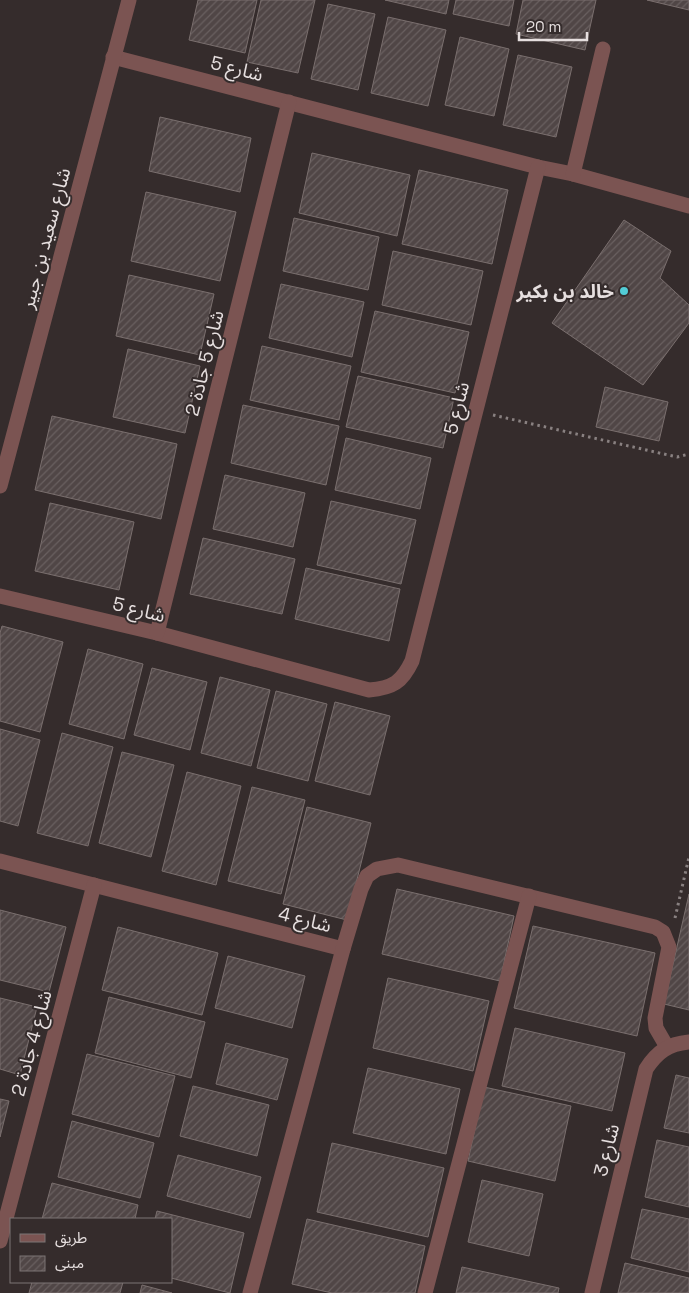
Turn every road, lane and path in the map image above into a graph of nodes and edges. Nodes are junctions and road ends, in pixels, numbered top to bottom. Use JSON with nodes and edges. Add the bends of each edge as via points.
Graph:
{"nodes":[{"id":1,"x":129,"y":0,"type":"edge"},
{"id":2,"x":604,"y":49,"type":"dead end"},
{"id":3,"x":113,"y":57,"type":"junction"},
{"id":4,"x":289,"y":102,"type":"junction"},
{"id":5,"x":538,"y":167,"type":"junction"},
{"id":6,"x":572,"y":174,"type":"junction"},
{"id":7,"x":689,"y":206,"type":"edge"},
{"id":8,"x":476,"y":411,"type":"junction"},
{"id":9,"x":689,"y":454,"type":"edge"},
{"id":10,"x":0,"y":486,"type":"edge"},
{"id":11,"x":0,"y":596,"type":"edge"},
{"id":12,"x":157,"y":633,"type":"junction"},
{"id":13,"x":689,"y":857,"type":"edge"},
{"id":14,"x":0,"y":861,"type":"edge"},
{"id":15,"x":94,"y":885,"type":"junction"},
{"id":16,"x":529,"y":896,"type":"junction"},
{"id":17,"x":663,"y":932,"type":"junction"},
{"id":18,"x":343,"y":949,"type":"junction"},
{"id":19,"x":689,"y":1042,"type":"edge"},
{"id":20,"x":667,"y":1047,"type":"junction"},
{"id":21,"x":0,"y":1241,"type":"edge"},
{"id":22,"x":250,"y":1293,"type":"edge"},
{"id":23,"x":425,"y":1293,"type":"edge"},
{"id":24,"x":592,"y":1293,"type":"edge"}],
"edges":[{"from":1,"to":3,"type":"street","name":"شارع سعيد بن جبير"},
{"from":2,"to":6,"type":"street"},
{"from":3,"to":4,"type":"street","name":"شارع 5"},
{"from":3,"to":10,"type":"street","name":"شارع سعيد بن جبير"},
{"from":4,"to":5,"type":"street","name":"شارع 5"},
{"from":4,"to":12,"type":"street","name":"شارع 5 جادة 2"},
{"from":5,"to":6,"type":"street"},
{"from":5,"to":8,"type":"street","name":"شارع 5"},
{"from":6,"to":7,"type":"street"},
{"from":8,"to":9,"type":"path","via":[[677,457]]},
{"from":8,"to":12,"type":"street","name":"شارع 5","via":[[412,661],[406,674],[397,682],[369,690]]},
{"from":11,"to":12,"type":"street","name":"شارع 5"},
{"from":13,"to":17,"type":"path","via":[[674,922]]},
{"from":14,"to":15,"type":"street","name":"شارع 4"},
{"from":15,"to":18,"type":"street","name":"شارع 4"},
{"from":15,"to":21,"type":"street","name":"شارع 4 جادة 2"},
{"from":16,"to":17,"type":"street","via":[[655,927]]},
{"from":16,"to":18,"type":"street","via":[[398,865],[386,866],[367,876]]},
{"from":16,"to":23,"type":"street"},
{"from":17,"to":20,"type":"street","via":[[669,947],[655,1018],[656,1028]]},
{"from":18,"to":22,"type":"street","name":"شارع 4"},
{"from":19,"to":20,"type":"street"},
{"from":20,"to":24,"type":"street","name":"شارع 3","via":[[646,1069]]}]}
